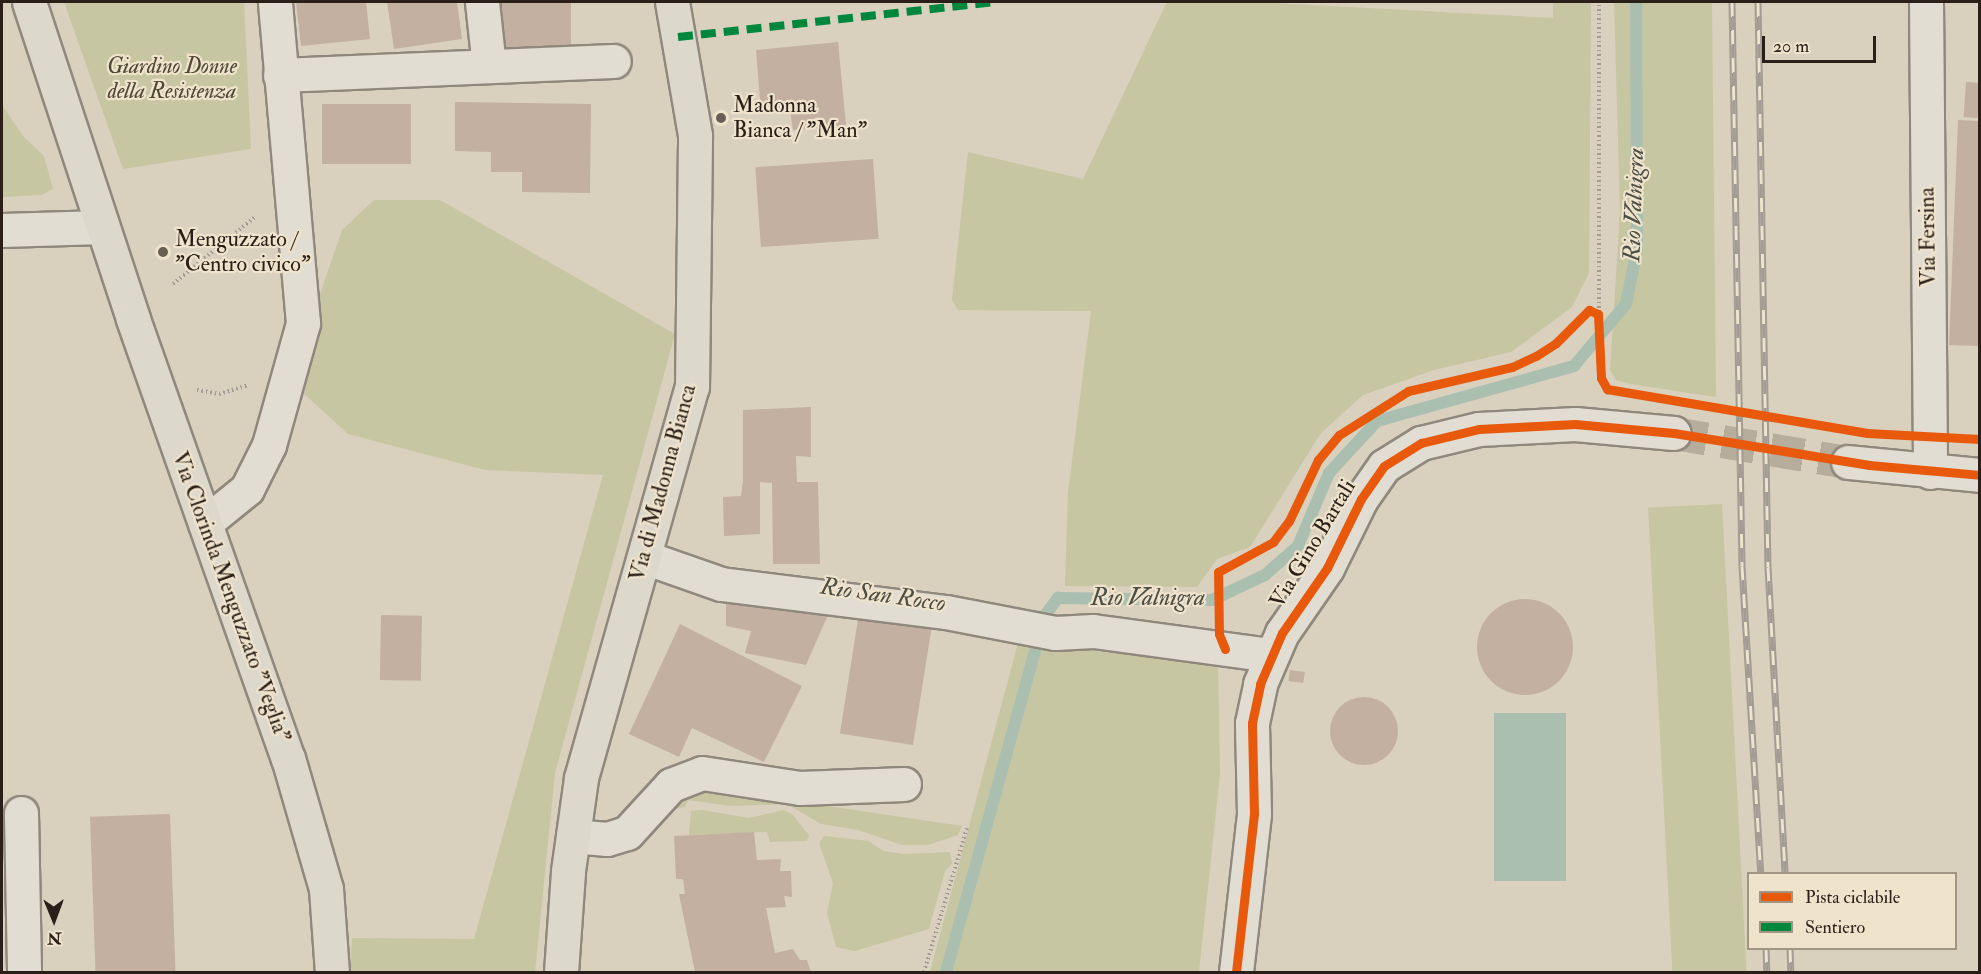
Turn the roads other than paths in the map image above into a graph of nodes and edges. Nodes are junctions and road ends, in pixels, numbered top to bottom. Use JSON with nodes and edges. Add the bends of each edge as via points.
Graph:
{"nodes":[{"id":1,"x":29,"y":2,"type":"edge"},
{"id":2,"x":275,"y":2,"type":"edge"},
{"id":3,"x":482,"y":2,"type":"edge"},
{"id":4,"x":672,"y":2,"type":"edge"},
{"id":5,"x":1926,"y":2,"type":"edge"},
{"id":6,"x":614,"y":61,"type":"dead end"},
{"id":7,"x":489,"y":66,"type":"junction"},
{"id":8,"x":280,"y":75,"type":"junction"},
{"id":9,"x":102,"y":227,"type":"junction"},
{"id":10,"x":2,"y":230,"type":"edge"},
{"id":11,"x":1674,"y":433,"type":"tunnel mouth"},
{"id":12,"x":1848,"y":462,"type":"tunnel mouth"},
{"id":13,"x":1930,"y":472,"type":"junction"},
{"id":14,"x":1980,"y":475,"type":"edge"},
{"id":15,"x":205,"y":523,"type":"junction"},
{"id":16,"x":644,"y":557,"type":"junction"},
{"id":17,"x":1270,"y":655,"type":"junction"},
{"id":18,"x":904,"y":784,"type":"dead end"},
{"id":19,"x":21,"y":813,"type":"dead end"},
{"id":20,"x":573,"y":836,"type":"junction"},
{"id":21,"x":564,"y":968,"type":"edge"},
{"id":22,"x":24,"y":972,"type":"edge"},
{"id":23,"x":332,"y":972,"type":"edge"},
{"id":24,"x":1236,"y":972,"type":"edge"}],
"edges":[{"from":1,"to":9,"type":"main road","name":"Via Clorinda Menguzzato \"Veglia\""},
{"from":2,"to":8,"type":"street"},
{"from":3,"to":7,"type":"street"},
{"from":4,"to":16,"type":"main road","name":"Via di Madonna Bianca","via":[[695,135],[692,387]]},
{"from":5,"to":13,"type":"street","name":"Via Fersina"},
{"from":6,"to":7,"type":"street"},
{"from":7,"to":8,"type":"street"},
{"from":8,"to":15,"type":"street","via":[[303,323],[264,453],[247,489]]},
{"from":9,"to":10,"type":"street"},
{"from":9,"to":15,"type":"main road","name":"Via Clorinda Menguzzato \"Veglia\""},
{"from":11,"to":17,"type":"street","name":"Via Gino Bartali","via":[[1575,424],[1479,429],[1421,443],[1384,466],[1361,499],[1327,568]]},
{"from":12,"to":13,"type":"street"},
{"from":13,"to":14,"type":"street"},
{"from":15,"to":23,"type":"main road","name":"Via Clorinda Menguzzato \"Veglia\"","via":[[288,758],[326,889]]},
{"from":16,"to":17,"type":"street","via":[[722,584],[946,612],[1055,633],[1093,631]]},
{"from":16,"to":20,"type":"main road","name":"Via di Madonna Bianca","via":[[581,778]]},
{"from":17,"to":24,"type":"street","name":"Via Gino Bartali","via":[[1252,723],[1254,813]]},
{"from":18,"to":20,"type":"street","via":[[800,788],[702,773],[670,785],[627,833],[607,839]]},
{"from":19,"to":22,"type":"street"},
{"from":20,"to":21,"type":"main road","name":"Via di Madonna Bianca"}]}
